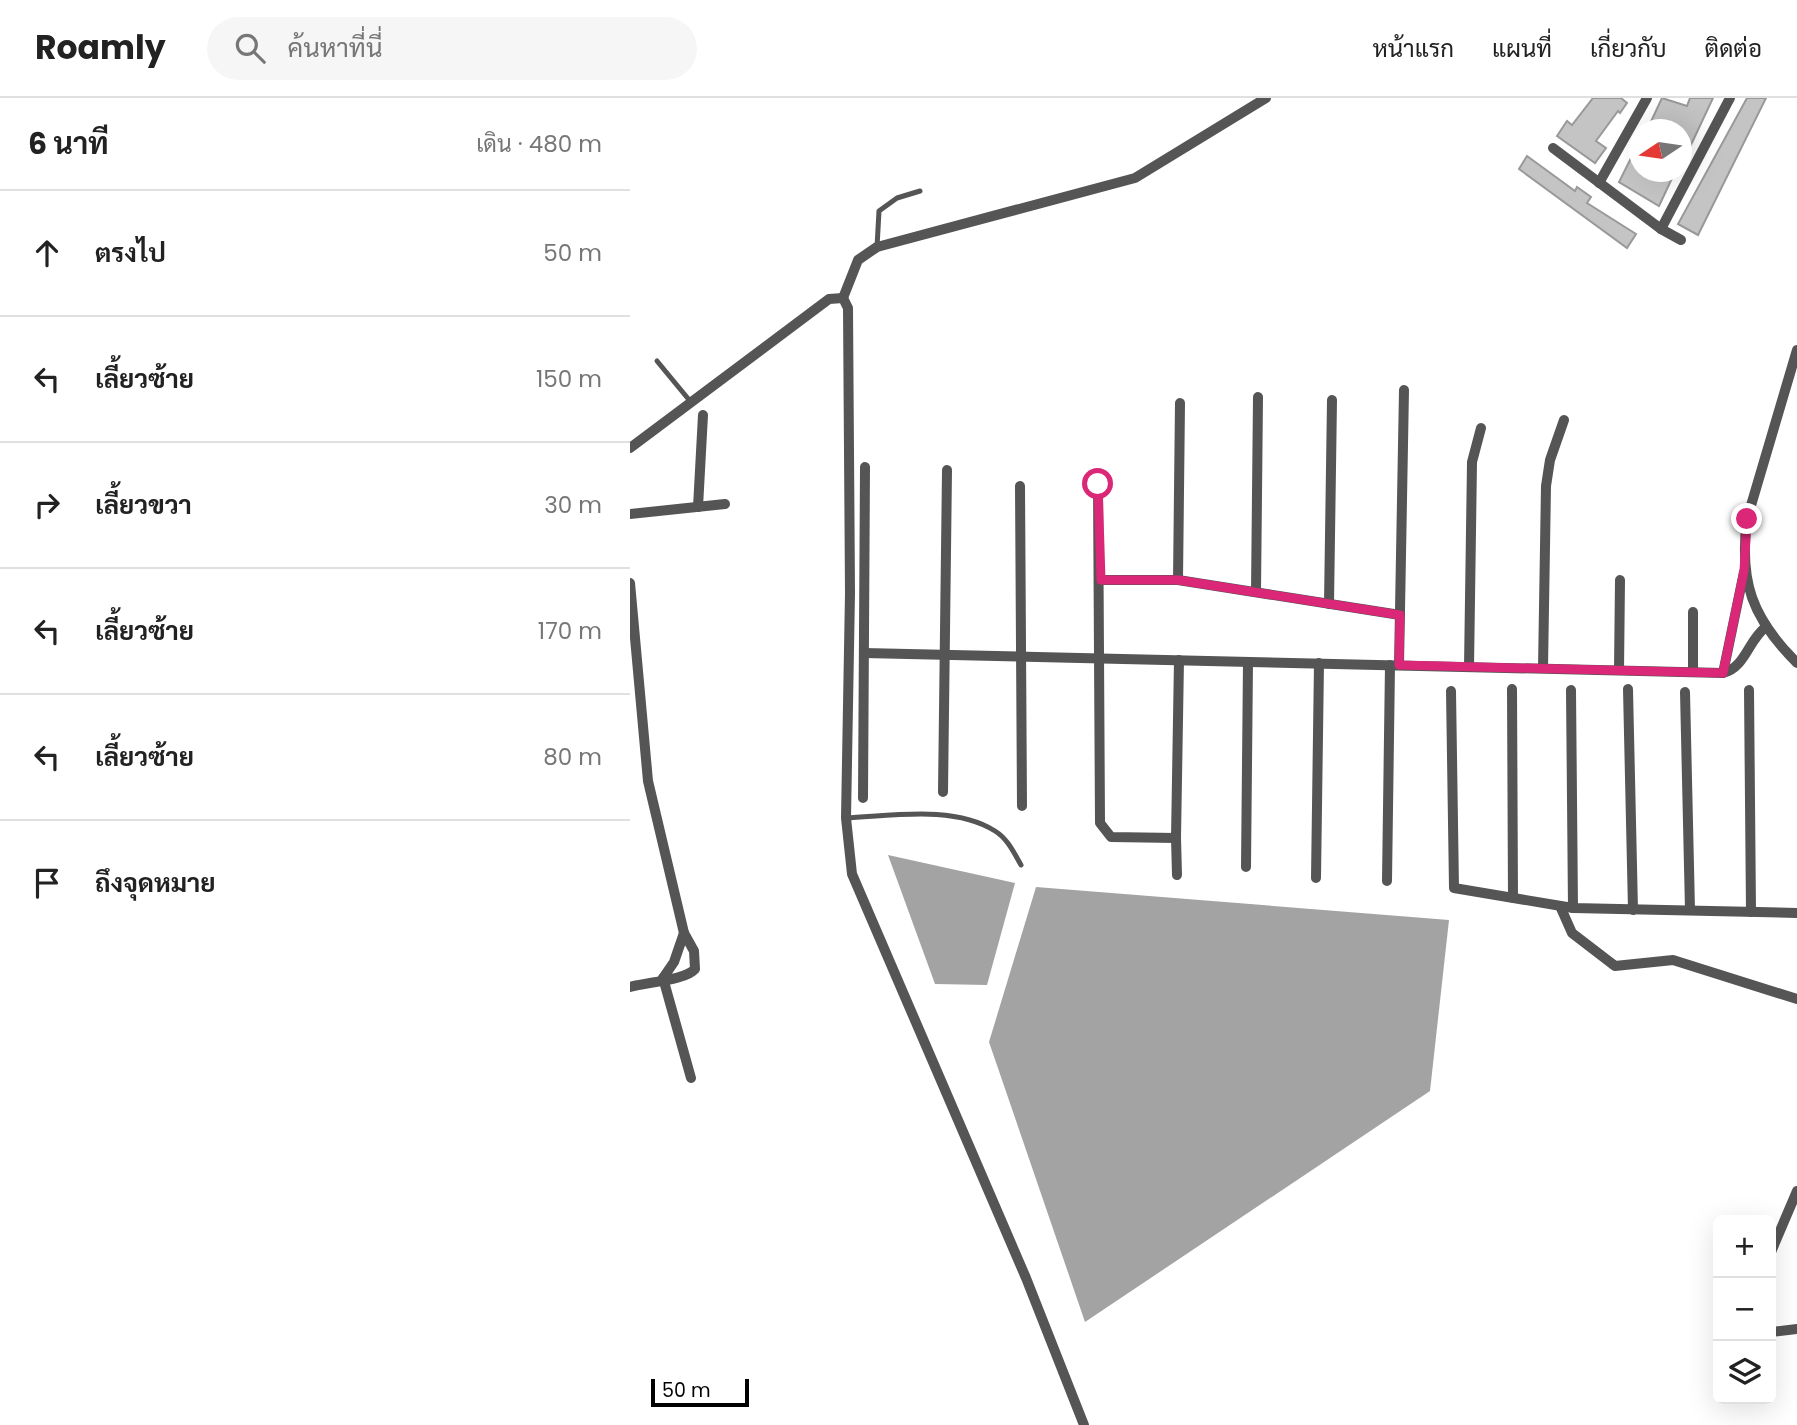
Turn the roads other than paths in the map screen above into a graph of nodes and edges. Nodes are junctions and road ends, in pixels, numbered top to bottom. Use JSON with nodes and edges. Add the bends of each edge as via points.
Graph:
{"nodes":[{"id":1,"x":1266,"y":98,"type":"edge"},
{"id":2,"x":1647,"y":98,"type":"edge"},
{"id":3,"x":1730,"y":98,"type":"edge"},
{"id":4,"x":1553,"y":148,"type":"dead end"},
{"id":5,"x":1599,"y":183,"type":"junction"},
{"id":6,"x":920,"y":191,"type":"dead end"},
{"id":7,"x":1661,"y":229,"type":"junction"},
{"id":8,"x":1681,"y":240,"type":"dead end"},
{"id":9,"x":877,"y":244,"type":"junction"},
{"id":10,"x":843,"y":298,"type":"junction"},
{"id":11,"x":1797,"y":350,"type":"edge"},
{"id":12,"x":657,"y":361,"type":"dead end"},
{"id":13,"x":1404,"y":390,"type":"dead end"},
{"id":14,"x":1258,"y":397,"type":"dead end"},
{"id":15,"x":1332,"y":400,"type":"dead end"},
{"id":16,"x":691,"y":402,"type":"junction"},
{"id":17,"x":1180,"y":403,"type":"dead end"},
{"id":18,"x":703,"y":415,"type":"dead end"},
{"id":19,"x":1564,"y":420,"type":"dead end"},
{"id":20,"x":1480,"y":428,"type":"dead end"},
{"id":21,"x":630,"y":448,"type":"edge"},
{"id":22,"x":865,"y":467,"type":"dead end"},
{"id":23,"x":947,"y":470,"type":"dead end"},
{"id":24,"x":1098,"y":484,"type":"dead end"},
{"id":25,"x":1020,"y":486,"type":"dead end"},
{"id":26,"x":725,"y":504,"type":"dead end"},
{"id":27,"x":698,"y":507,"type":"junction"},
{"id":28,"x":630,"y":514,"type":"edge"},
{"id":29,"x":1744,"y":571,"type":"junction"},
{"id":30,"x":1101,"y":580,"type":"junction"},
{"id":31,"x":1178,"y":580,"type":"junction"},
{"id":32,"x":1620,"y":580,"type":"dead end"},
{"id":33,"x":630,"y":583,"type":"edge"},
{"id":34,"x":1256,"y":592,"type":"junction"},
{"id":35,"x":1329,"y":604,"type":"junction"},
{"id":36,"x":1693,"y":612,"type":"dead end"},
{"id":37,"x":1400,"y":615,"type":"junction"},
{"id":38,"x":1766,"y":627,"type":"junction"},
{"id":39,"x":864,"y":653,"type":"junction"},
{"id":40,"x":944,"y":654,"type":"junction"},
{"id":41,"x":1022,"y":656,"type":"junction"},
{"id":42,"x":1101,"y":658,"type":"junction"},
{"id":43,"x":1179,"y":660,"type":"junction"},
{"id":44,"x":1248,"y":662,"type":"junction"},
{"id":45,"x":1319,"y":663,"type":"junction"},
{"id":46,"x":1797,"y":663,"type":"edge"},
{"id":47,"x":1394,"y":665,"type":"junction"},
{"id":48,"x":1469,"y":667,"type":"junction"},
{"id":49,"x":1544,"y":668,"type":"junction"},
{"id":50,"x":1619,"y":670,"type":"junction"},
{"id":51,"x":1693,"y":672,"type":"junction"},
{"id":52,"x":1723,"y":673,"type":"junction"},
{"id":53,"x":1512,"y":689,"type":"dead end"},
{"id":54,"x":1628,"y":689,"type":"dead end"},
{"id":55,"x":1571,"y":690,"type":"dead end"},
{"id":56,"x":1749,"y":690,"type":"dead end"},
{"id":57,"x":1451,"y":691,"type":"dead end"},
{"id":58,"x":1685,"y":692,"type":"dead end"},
{"id":59,"x":943,"y":792,"type":"dead end"},
{"id":60,"x":863,"y":798,"type":"dead end"},
{"id":61,"x":1021,"y":806,"type":"dead end"},
{"id":62,"x":846,"y":818,"type":"junction"},
{"id":63,"x":1177,"y":838,"type":"junction"},
{"id":64,"x":1021,"y":865,"type":"dead end"},
{"id":65,"x":1246,"y":867,"type":"dead end"},
{"id":66,"x":1177,"y":875,"type":"dead end"},
{"id":67,"x":1316,"y":878,"type":"dead end"},
{"id":68,"x":1387,"y":881,"type":"dead end"},
{"id":69,"x":1513,"y":898,"type":"junction"},
{"id":70,"x":1560,"y":906,"type":"junction"},
{"id":71,"x":1573,"y":908,"type":"junction"},
{"id":72,"x":1633,"y":909,"type":"junction"},
{"id":73,"x":1690,"y":911,"type":"junction"},
{"id":74,"x":1751,"y":912,"type":"junction"},
{"id":75,"x":1797,"y":912,"type":"edge"},
{"id":76,"x":684,"y":933,"type":"junction"},
{"id":77,"x":663,"y":978,"type":"junction"},
{"id":78,"x":630,"y":987,"type":"edge"},
{"id":79,"x":1797,"y":999,"type":"edge"},
{"id":80,"x":691,"y":1078,"type":"dead end"},
{"id":81,"x":1797,"y":1191,"type":"edge"},
{"id":82,"x":1776,"y":1240,"type":"edge"},
{"id":83,"x":1797,"y":1329,"type":"edge"},
{"id":84,"x":1776,"y":1331,"type":"edge"},
{"id":85,"x":1084,"y":1425,"type":"edge"}],
"edges":[{"from":1,"to":9,"type":"street","via":[[1135,178]]},
{"from":2,"to":5,"type":"street"},
{"from":3,"to":7,"type":"street"},
{"from":4,"to":5,"type":"street"},
{"from":5,"to":7,"type":"street"},
{"from":6,"to":9,"type":"lane","via":[[886,203],[879,211]]},
{"from":7,"to":8,"type":"street"},
{"from":9,"to":10,"type":"street","via":[[858,260]]},
{"from":10,"to":16,"type":"street","via":[[830,299]]},
{"from":10,"to":62,"type":"street","via":[[848,308],[850,593]]},
{"from":11,"to":29,"type":"street","via":[[1747,519]]},
{"from":12,"to":16,"type":"lane"},
{"from":13,"to":37,"type":"street"},
{"from":14,"to":34,"type":"street"},
{"from":15,"to":35,"type":"street"},
{"from":16,"to":21,"type":"street"},
{"from":17,"to":31,"type":"street"},
{"from":18,"to":27,"type":"street"},
{"from":19,"to":49,"type":"street","via":[[1545,486]]},
{"from":20,"to":48,"type":"street","via":[[1472,462]]},
{"from":22,"to":39,"type":"street"},
{"from":23,"to":40,"type":"street"},
{"from":24,"to":30,"type":"street"},
{"from":25,"to":41,"type":"street"},
{"from":26,"to":27,"type":"street"},
{"from":27,"to":28,"type":"street"},
{"from":29,"to":38,"type":"street","via":[[1754,608]]},
{"from":29,"to":52,"type":"street"},
{"from":30,"to":31,"type":"street"},
{"from":30,"to":42,"type":"street"},
{"from":31,"to":34,"type":"street"},
{"from":32,"to":50,"type":"street"},
{"from":33,"to":76,"type":"street","via":[[648,781]]},
{"from":34,"to":35,"type":"street"},
{"from":35,"to":37,"type":"street"},
{"from":36,"to":51,"type":"street"},
{"from":37,"to":47,"type":"street"},
{"from":38,"to":46,"type":"street"},
{"from":38,"to":52,"type":"street","via":[[1751,641],[1740,664]]},
{"from":39,"to":40,"type":"street"},
{"from":39,"to":60,"type":"street"},
{"from":40,"to":41,"type":"street"},
{"from":40,"to":59,"type":"street"},
{"from":41,"to":42,"type":"street"},
{"from":41,"to":61,"type":"street"},
{"from":42,"to":43,"type":"street"},
{"from":42,"to":63,"type":"street","via":[[1100,823],[1111,837]]},
{"from":43,"to":44,"type":"street"},
{"from":43,"to":63,"type":"street"},
{"from":44,"to":45,"type":"street"},
{"from":44,"to":65,"type":"street"},
{"from":45,"to":47,"type":"street"},
{"from":45,"to":67,"type":"street"},
{"from":47,"to":48,"type":"street"},
{"from":47,"to":68,"type":"street"},
{"from":48,"to":49,"type":"street"},
{"from":49,"to":50,"type":"street"},
{"from":50,"to":51,"type":"street"},
{"from":51,"to":52,"type":"street"},
{"from":53,"to":69,"type":"street"},
{"from":54,"to":72,"type":"street"},
{"from":55,"to":71,"type":"street"},
{"from":56,"to":74,"type":"street"},
{"from":57,"to":69,"type":"street","via":[[1454,888]]},
{"from":58,"to":73,"type":"street"},
{"from":62,"to":64,"type":"lane","via":[[939,816],[981,824],[1008,842]]},
{"from":62,"to":85,"type":"street","via":[[852,874],[864,905],[1026,1278]]},
{"from":63,"to":66,"type":"street"},
{"from":69,"to":70,"type":"street"},
{"from":70,"to":71,"type":"street"},
{"from":70,"to":79,"type":"street","via":[[1572,933],[1615,966],[1673,960]]},
{"from":71,"to":72,"type":"street"},
{"from":72,"to":73,"type":"street"},
{"from":73,"to":74,"type":"street"},
{"from":74,"to":75,"type":"street"},
{"from":76,"to":77,"type":"street"},
{"from":76,"to":77,"type":"street","via":[[694,951],[695,969],[683,978]]},
{"from":77,"to":78,"type":"street"},
{"from":77,"to":80,"type":"street"},
{"from":81,"to":82,"type":"street"},
{"from":83,"to":84,"type":"street"}]}
